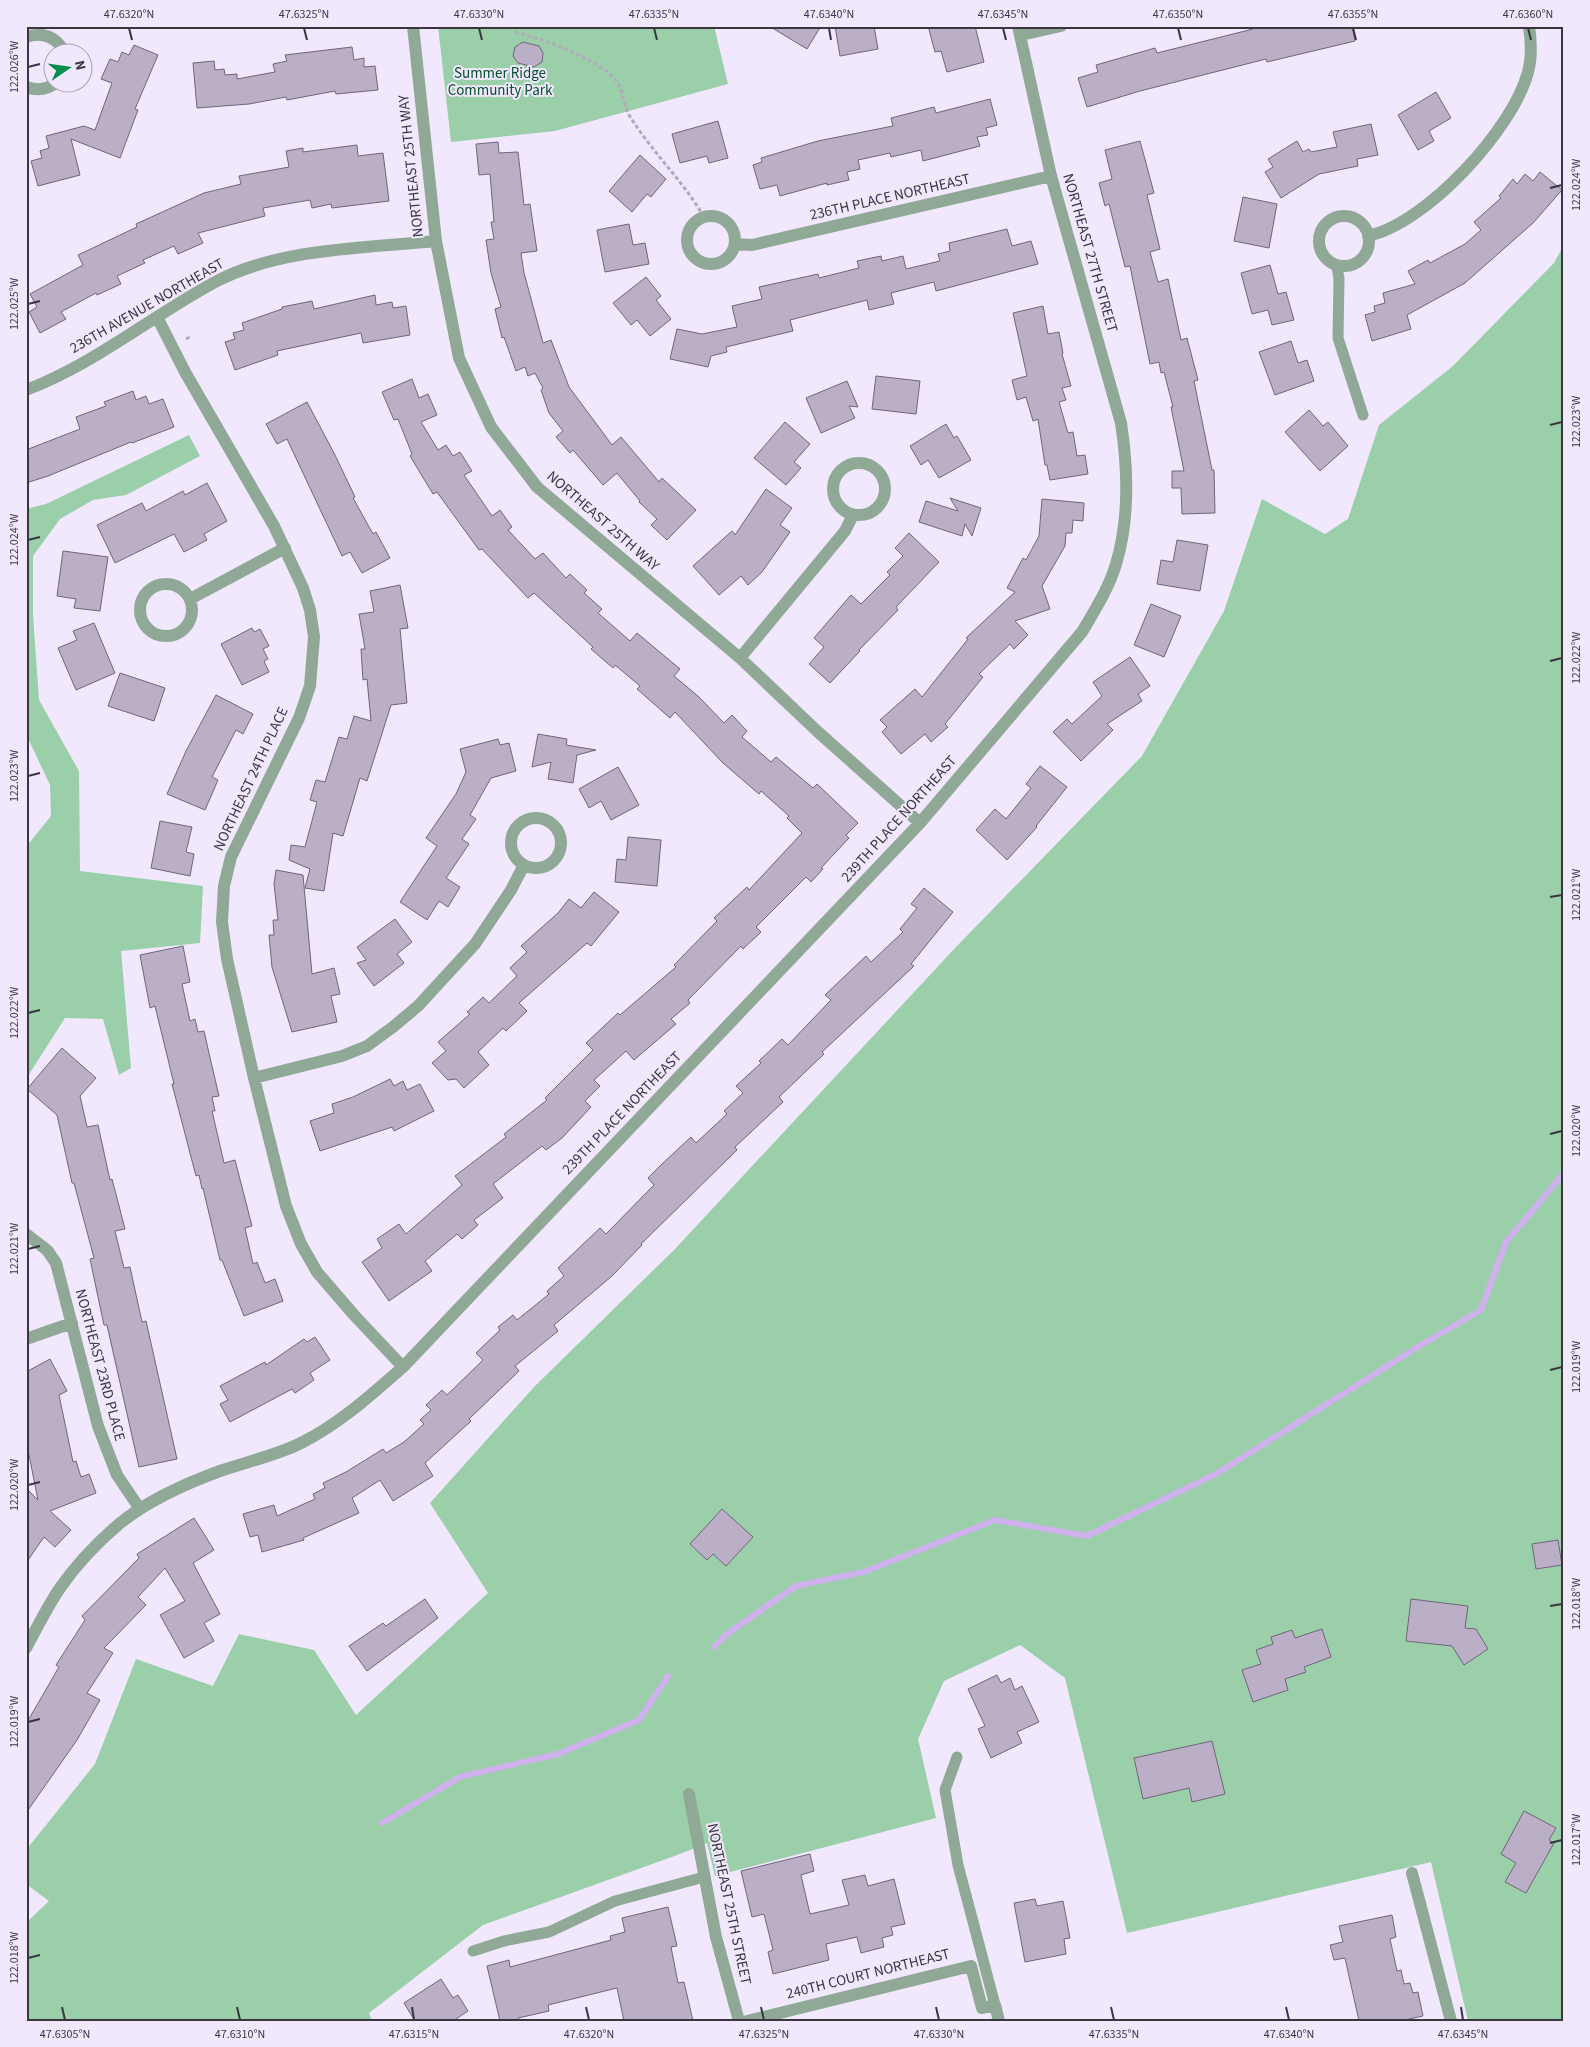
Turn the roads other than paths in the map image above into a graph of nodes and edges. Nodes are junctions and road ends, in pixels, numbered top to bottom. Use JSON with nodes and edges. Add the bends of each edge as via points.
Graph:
{"nodes":[{"id":1,"x":412,"y":26,"type":"edge"},
{"id":2,"x":1061,"y":26,"type":"edge"},
{"id":3,"x":1529,"y":26,"type":"edge"},
{"id":4,"x":1020,"y":31,"type":"edge"},
{"id":5,"x":53,"y":32,"type":"edge"},
{"id":6,"x":26,"y":37,"type":"edge"},
{"id":7,"x":26,"y":87,"type":"edge"},
{"id":8,"x":42,"y":89,"type":"edge"},
{"id":9,"x":1051,"y":176,"type":"junction"},
{"id":10,"x":1368,"y":236,"type":"junction"},
{"id":11,"x":436,"y":241,"type":"junction"},
{"id":12,"x":735,"y":244,"type":"junction"},
{"id":13,"x":1337,"y":266,"type":"junction"},
{"id":14,"x":157,"y":317,"type":"junction"},
{"id":15,"x":26,"y":390,"type":"edge"},
{"id":16,"x":1363,"y":415,"type":"dead end"},
{"id":17,"x":1127,"y":489,"type":"joint"},
{"id":18,"x":853,"y":515,"type":"junction"},
{"id":19,"x":285,"y":548,"type":"junction"},
{"id":20,"x":190,"y":599,"type":"junction"},
{"id":21,"x":740,"y":658,"type":"junction"},
{"id":22,"x":920,"y":823,"type":"junction"},
{"id":23,"x":524,"y":865,"type":"dead end"},
{"id":24,"x":254,"y":1078,"type":"junction"},
{"id":25,"x":26,"y":1234,"type":"edge"},
{"id":26,"x":72,"y":1324,"type":"junction"},
{"id":27,"x":26,"y":1339,"type":"edge"},
{"id":28,"x":403,"y":1367,"type":"junction"},
{"id":29,"x":140,"y":1509,"type":"junction"},
{"id":30,"x":26,"y":1648,"type":"edge"},
{"id":31,"x":957,"y":1757,"type":"dead end"},
{"id":32,"x":688,"y":1794,"type":"dead end"},
{"id":33,"x":1412,"y":1873,"type":"dead end"},
{"id":34,"x":704,"y":1877,"type":"junction"},
{"id":35,"x":473,"y":1951,"type":"dead end"},
{"id":36,"x":995,"y":2005,"type":"junction"},
{"id":37,"x":739,"y":2021,"type":"edge"},
{"id":38,"x":747,"y":2021,"type":"edge"},
{"id":39,"x":999,"y":2021,"type":"edge"},
{"id":40,"x":1451,"y":2021,"type":"edge"}],
"edges":[{"from":1,"to":11,"type":"street","name":"NORTHEAST 25TH WAY"},
{"from":2,"to":4,"type":"street"},
{"from":3,"to":10,"type":"street","via":[[1528,71],[1519,97],[1504,124],[1450,186],[1427,206]]},
{"from":4,"to":9,"type":"street","name":"NORTHEAST 27TH STREET"},
{"from":5,"to":6,"type":"street"},
{"from":7,"to":8,"type":"street"},
{"from":9,"to":12,"type":"street","name":"236TH PLACE NORTHEAST","via":[[752,245]]},
{"from":9,"to":17,"type":"street","name":"NORTHEAST 27TH STREET","via":[[1121,423]]},
{"from":10,"to":13,"type":"street","via":[[1369,245],[1361,260],[1346,267]]},
{"from":10,"to":13,"type":"street","via":[[1366,229],[1353,218],[1337,217],[1324,226],[1318,241],[1320,250]]},
{"from":11,"to":14,"type":"street","name":"236TH AVENUE NORTHEAST","via":[[314,253],[263,263],[218,281]]},
{"from":11,"to":21,"type":"street","name":"NORTHEAST 25TH WAY","via":[[459,358],[491,427],[536,487]]},
{"from":12,"to":12,"type":"street","via":[[735,236],[727,222],[720,218],[697,220],[687,233],[688,249],[698,261],[721,262],[732,252]]},
{"from":13,"to":16,"type":"lane","via":[[1338,338]]},
{"from":14,"to":15,"type":"street","name":"236TH AVENUE NORTHEAST","via":[[72,369]]},
{"from":14,"to":19,"type":"street","name":"NORTHEAST 24TH PLACE"},
{"from":17,"to":22,"type":"street","name":"239TH PLACE NORTHEAST","via":[[1116,564],[1102,598],[1082,632]]},
{"from":18,"to":18,"type":"street","via":[[870,513],[882,500],[884,483],[880,475],[866,465],[843,469],[834,482],[835,499]]},
{"from":18,"to":21,"type":"street","via":[[845,531]]},
{"from":19,"to":20,"type":"street"},
{"from":19,"to":24,"type":"street","name":"NORTHEAST 24TH PLACE","via":[[310,610],[314,637],[310,686],[299,718],[231,857],[224,886],[222,922],[227,959]]},
{"from":20,"to":20,"type":"street","via":[[192,615],[185,629],[178,634],[154,634],[143,622],[141,604],[151,589],[159,585],[177,586]]},
{"from":21,"to":22,"type":"street","name":"NORTHEAST 25TH WAY","via":[[817,732]]},
{"from":22,"to":28,"type":"street","name":"239TH PLACE NORTHEAST"},
{"from":23,"to":24,"type":"street","via":[[476,944],[418,1006],[393,1027],[367,1046],[342,1056]]},
{"from":24,"to":28,"type":"street","name":"NORTHEAST 24TH PLACE","via":[[286,1206],[301,1244],[318,1272]]},
{"from":25,"to":26,"type":"street","name":"NORTHEAST 23RD PLACE","via":[[47,1250],[56,1264]]},
{"from":26,"to":27,"type":"street"},
{"from":26,"to":29,"type":"street","name":"NORTHEAST 23RD PLACE","via":[[107,1453],[117,1475]]},
{"from":28,"to":29,"type":"street","name":"239TH PLACE NORTHEAST","via":[[334,1424],[299,1444],[214,1474]]},
{"from":29,"to":30,"type":"street","name":"239TH PLACE NORTHEAST","via":[[119,1524],[76,1568],[60,1588]]},
{"from":31,"to":36,"type":"lane","via":[[945,1790],[958,1865]]},
{"from":32,"to":34,"type":"street","name":"NORTHEAST 25TH STREET"},
{"from":33,"to":40,"type":"street"},
{"from":34,"to":35,"type":"lane","via":[[615,1901],[549,1932]]},
{"from":34,"to":37,"type":"street","name":"NORTHEAST 25TH STREET","via":[[716,1937]]},
{"from":36,"to":38,"type":"street","name":"240TH COURT NORTHEAST","via":[[982,2008],[971,1966]]},
{"from":36,"to":39,"type":"street"}]}
